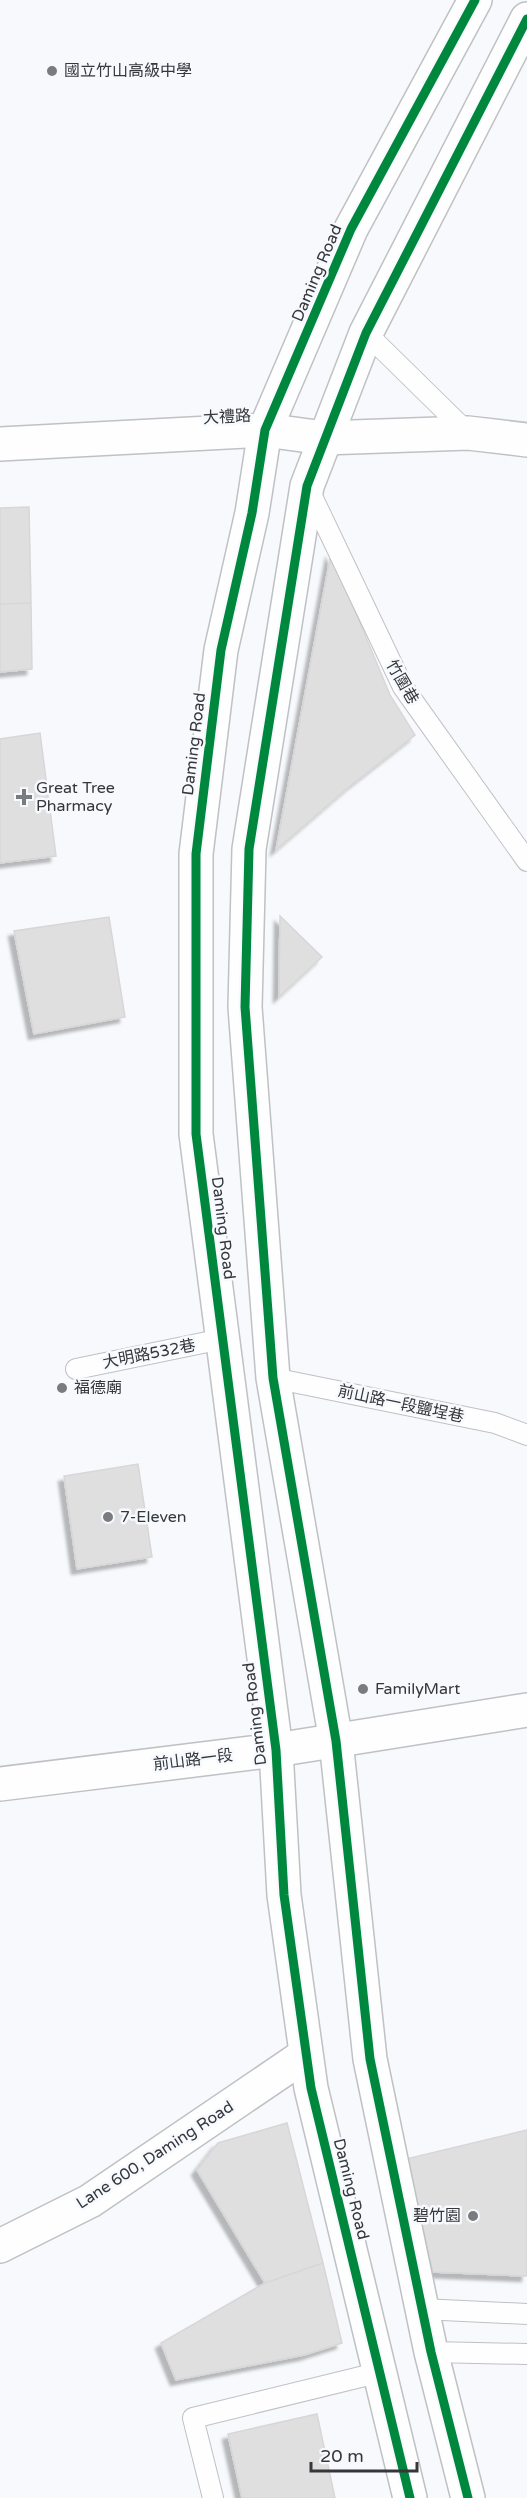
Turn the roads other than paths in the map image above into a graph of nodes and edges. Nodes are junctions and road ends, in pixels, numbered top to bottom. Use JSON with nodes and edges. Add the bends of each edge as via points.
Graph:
{"nodes":[{"id":1,"x":475,"y":0,"type":"edge"},
{"id":2,"x":527,"y":19,"type":"edge"},
{"id":3,"x":366,"y":333,"type":"junction"},
{"id":4,"x":265,"y":430,"type":"junction"},
{"id":5,"x":468,"y":433,"type":"junction"},
{"id":6,"x":324,"y":438,"type":"junction"},
{"id":7,"x":527,"y":441,"type":"edge"},
{"id":8,"x":0,"y":444,"type":"edge"},
{"id":9,"x":307,"y":486,"type":"junction"},
{"id":10,"x":527,"y":861,"type":"edge"},
{"id":11,"x":222,"y":1339,"type":"junction"},
{"id":12,"x":76,"y":1369,"type":"dead end"},
{"id":13,"x":273,"y":1378,"type":"junction"},
{"id":14,"x":527,"y":1435,"type":"edge"},
{"id":15,"x":527,"y":1710,"type":"edge"},
{"id":16,"x":336,"y":1741,"type":"junction"},
{"id":17,"x":276,"y":1750,"type":"junction"},
{"id":18,"x":0,"y":1784,"type":"edge"},
{"id":19,"x":305,"y":2055,"type":"junction"},
{"id":20,"x":0,"y":2246,"type":"edge"},
{"id":21,"x":422,"y":2309,"type":"junction"},
{"id":22,"x":527,"y":2313,"type":"edge"},
{"id":23,"x":430,"y":2352,"type":"junction"},
{"id":24,"x":527,"y":2354,"type":"edge"},
{"id":25,"x":381,"y":2372,"type":"junction"},
{"id":26,"x":213,"y":2498,"type":"edge"},
{"id":27,"x":410,"y":2498,"type":"edge"},
{"id":28,"x":468,"y":2498,"type":"edge"}],
"edges":[{"from":1,"to":4,"type":"main road","name":"Daming Road","via":[[351,229]]},
{"from":2,"to":3,"type":"main road"},
{"from":3,"to":5,"type":"lane"},
{"from":3,"to":6,"type":"main road"},
{"from":4,"to":6,"type":"main road","name":"大禮路"},
{"from":4,"to":8,"type":"main road","name":"大禮路"},
{"from":4,"to":11,"type":"main road","name":"Daming Road","via":[[252,513],[221,650],[195,854],[196,1134]]},
{"from":5,"to":6,"type":"main road","name":"大禮路"},
{"from":5,"to":7,"type":"main road","name":"大禮路"},
{"from":6,"to":9,"type":"main road"},
{"from":9,"to":10,"type":"lane","name":"竹圍巷","via":[[403,687]]},
{"from":9,"to":13,"type":"main road","via":[[249,849],[245,1007]]},
{"from":11,"to":12,"type":"lane","name":"大明路532巷"},
{"from":11,"to":17,"type":"main road","name":"Daming Road"},
{"from":13,"to":14,"type":"lane","name":"前山路一段鹽埕巷","via":[[495,1423]]},
{"from":13,"to":16,"type":"main road"},
{"from":15,"to":16,"type":"main road","name":"前山路一段"},
{"from":16,"to":17,"type":"main road","name":"前山路一段"},
{"from":16,"to":21,"type":"main road","via":[[370,2059]]},
{"from":17,"to":18,"type":"main road","name":"前山路一段"},
{"from":17,"to":19,"type":"main road","name":"Daming Road","via":[[284,1894]]},
{"from":19,"to":20,"type":"main road","name":"Lane 600, Daming Road","via":[[90,2201]]},
{"from":19,"to":25,"type":"main road","name":"Daming Road"},
{"from":21,"to":22,"type":"lane"},
{"from":21,"to":23,"type":"main road"},
{"from":23,"to":24,"type":"lane"},
{"from":23,"to":28,"type":"main road"},
{"from":25,"to":26,"type":"lane","via":[[193,2418]]},
{"from":25,"to":27,"type":"main road","name":"Daming Road"}]}
